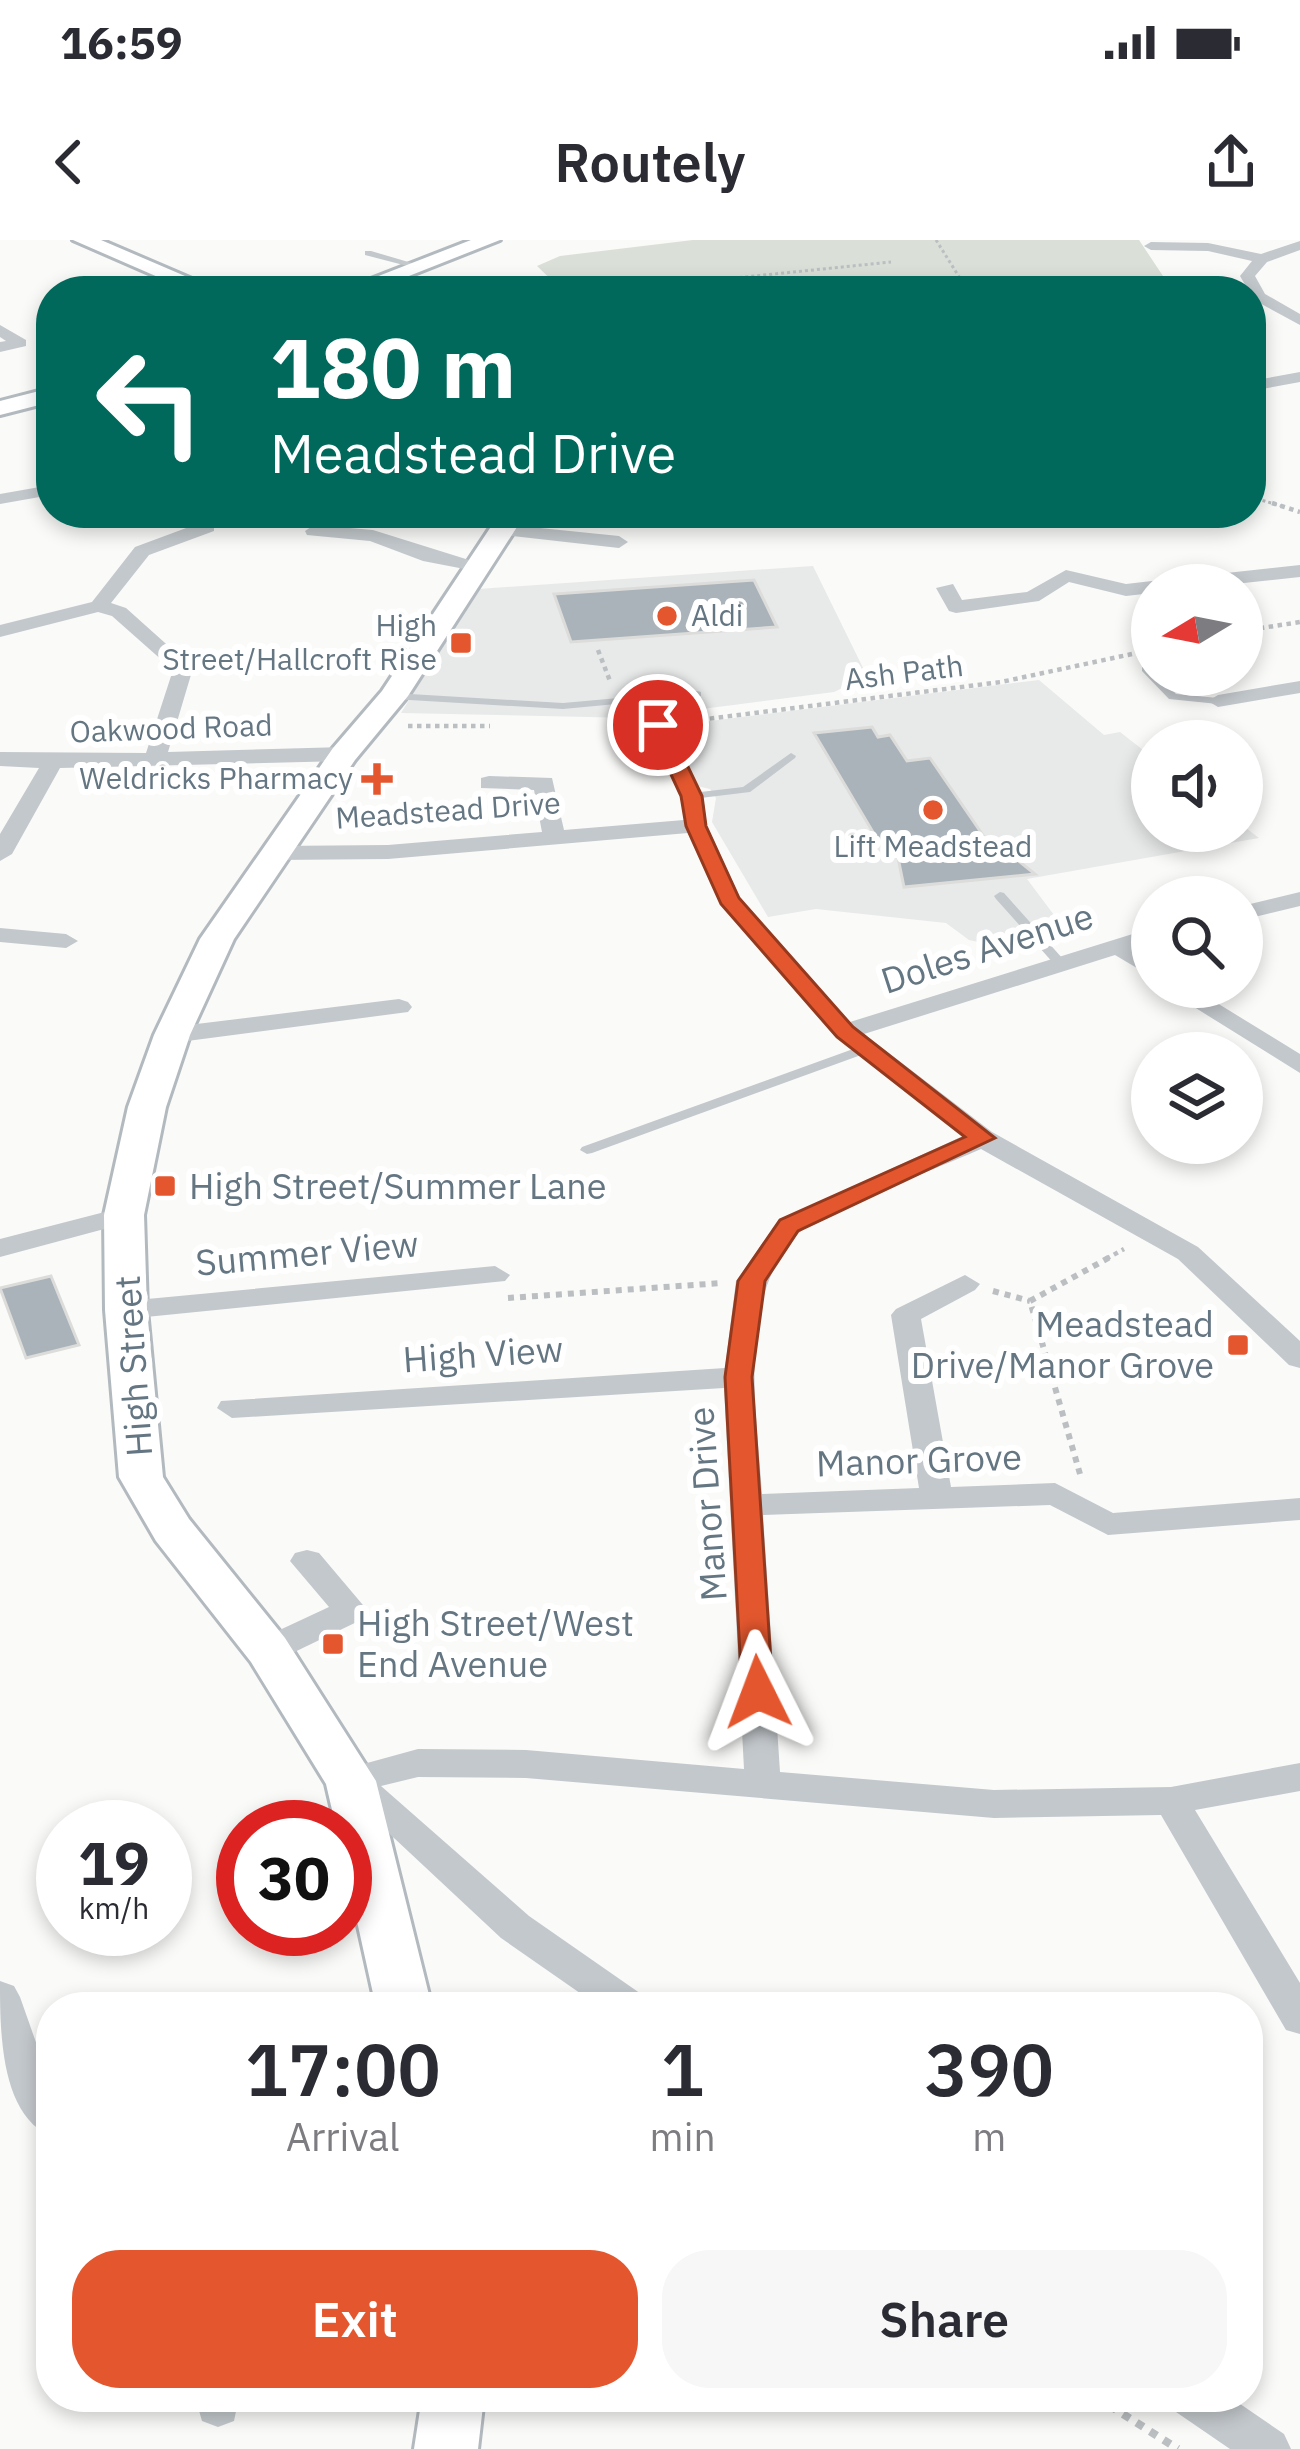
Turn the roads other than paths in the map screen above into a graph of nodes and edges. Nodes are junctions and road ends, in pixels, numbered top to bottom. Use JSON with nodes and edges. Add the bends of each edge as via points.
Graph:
{"nodes":[{"id":1,"x":83,"y":240,"type":"edge"},
{"id":2,"x":490,"y":240,"type":"edge"},
{"id":3,"x":1300,"y":245,"type":"edge"},
{"id":4,"x":1151,"y":246,"type":"dead end"},
{"id":5,"x":368,"y":253,"type":"dead end"},
{"id":6,"x":1262,"y":259,"type":"junction"},
{"id":7,"x":418,"y":266,"type":"junction"},
{"id":8,"x":172,"y":276,"type":"edge"},
{"id":9,"x":391,"y":276,"type":"edge"},
{"id":10,"x":1247,"y":276,"type":"edge"},
{"id":11,"x":1300,"y":297,"type":"edge"},
{"id":12,"x":1266,"y":300,"type":"edge"},
{"id":13,"x":1266,"y":302,"type":"edge"},
{"id":14,"x":1300,"y":320,"type":"edge"},
{"id":15,"x":0,"y":330,"type":"edge"},
{"id":16,"x":0,"y":347,"type":"edge"},
{"id":17,"x":1300,"y":377,"type":"edge"},
{"id":18,"x":1266,"y":384,"type":"edge"},
{"id":19,"x":1266,"y":388,"type":"edge"},
{"id":20,"x":36,"y":399,"type":"edge"},
{"id":21,"x":1300,"y":402,"type":"edge"},
{"id":22,"x":0,"y":408,"type":"edge"},
{"id":23,"x":36,"y":493,"type":"edge"},
{"id":24,"x":0,"y":500,"type":"edge"},
{"id":25,"x":204,"y":528,"type":"edge"},
{"id":26,"x":502,"y":528,"type":"edge"},
{"id":27,"x":544,"y":528,"type":"edge"},
{"id":28,"x":314,"y":531,"type":"dead end"},
{"id":29,"x":619,"y":542,"type":"dead end"},
{"id":30,"x":475,"y":565,"type":"junction"},
{"id":31,"x":1300,"y":572,"type":"edge"},
{"id":32,"x":1263,"y":576,"type":"edge"},
{"id":33,"x":946,"y":588,"type":"dead end"},
{"id":34,"x":1131,"y":589,"type":"edge"},
{"id":35,"x":99,"y":606,"type":"junction"},
{"id":36,"x":0,"y":631,"type":"edge"},
{"id":37,"x":1300,"y":687,"type":"edge"},
{"id":38,"x":697,"y":694,"type":"dead end"},
{"id":39,"x":393,"y":696,"type":"junction"},
{"id":40,"x":1172,"y":696,"type":"edge"},
{"id":41,"x":1218,"y":701,"type":"joint"},
{"id":42,"x":658,"y":725,"type":"road end"},
{"id":43,"x":344,"y":754,"type":"junction"},
{"id":44,"x":791,"y":756,"type":"dead end"},
{"id":45,"x":0,"y":759,"type":"edge"},
{"id":46,"x":155,"y":760,"type":"junction"},
{"id":47,"x":52,"y":762,"type":"junction"},
{"id":48,"x":489,"y":783,"type":"dead end"},
{"id":49,"x":692,"y":796,"type":"junction"},
{"id":50,"x":696,"y":826,"type":"junction"},
{"id":51,"x":554,"y":838,"type":"junction"},
{"id":52,"x":276,"y":853,"type":"junction"},
{"id":53,"x":0,"y":854,"type":"edge"},
{"id":54,"x":1000,"y":896,"type":"dead end"},
{"id":55,"x":1300,"y":899,"type":"edge"},
{"id":56,"x":1263,"y":909,"type":"edge"},
{"id":57,"x":0,"y":934,"type":"edge"},
{"id":58,"x":1131,"y":940,"type":"edge"},
{"id":59,"x":66,"y":941,"type":"dead end"},
{"id":60,"x":1116,"y":944,"type":"junction"},
{"id":61,"x":1131,"y":955,"type":"edge"},
{"id":62,"x":1060,"y":962,"type":"junction"},
{"id":63,"x":399,"y":1007,"type":"dead end"},
{"id":64,"x":1208,"y":1008,"type":"edge"},
{"id":65,"x":172,"y":1036,"type":"junction"},
{"id":66,"x":856,"y":1040,"type":"junction"},
{"id":67,"x":1300,"y":1065,"type":"edge"},
{"id":68,"x":982,"y":1138,"type":"junction"},
{"id":69,"x":587,"y":1150,"type":"dead end"},
{"id":70,"x":124,"y":1215,"type":"junction"},
{"id":71,"x":0,"y":1248,"type":"edge"},
{"id":72,"x":495,"y":1274,"type":"dead end"},
{"id":73,"x":965,"y":1284,"type":"dead end"},
{"id":74,"x":126,"y":1310,"type":"junction"},
{"id":75,"x":1300,"y":1358,"type":"edge"},
{"id":76,"x":739,"y":1377,"type":"junction"},
{"id":77,"x":232,"y":1408,"type":"dead end"},
{"id":78,"x":937,"y":1498,"type":"junction"},
{"id":79,"x":747,"y":1505,"type":"junction"},
{"id":80,"x":1300,"y":1509,"type":"edge"},
{"id":81,"x":307,"y":1561,"type":"dead end"},
{"id":82,"x":268,"y":1650,"type":"junction"},
{"id":83,"x":1300,"y":1777,"type":"edge"},
{"id":84,"x":351,"y":1781,"type":"junction"},
{"id":85,"x":763,"y":1786,"type":"junction"},
{"id":86,"x":1171,"y":1801,"type":"junction"},
{"id":87,"x":400,"y":1992,"type":"edge"},
{"id":88,"x":608,"y":1992,"type":"edge"},
{"id":89,"x":0,"y":1997,"type":"edge"},
{"id":90,"x":1300,"y":2018,"type":"edge"},
{"id":91,"x":36,"y":2096,"type":"edge"},
{"id":92,"x":451,"y":2412,"type":"edge"},
{"id":93,"x":1214,"y":2412,"type":"edge"},
{"id":94,"x":446,"y":2449,"type":"edge"},
{"id":95,"x":1268,"y":2449,"type":"edge"}],
"edges":[{"from":1,"to":8,"type":"main road"},
{"from":2,"to":7,"type":"main road"},
{"from":3,"to":6,"type":"street"},
{"from":4,"to":6,"type":"street"},
{"from":5,"to":7,"type":"lane"},
{"from":6,"to":10,"type":"street"},
{"from":7,"to":9,"type":"main road"},
{"from":11,"to":12,"type":"street"},
{"from":13,"to":14,"type":"street"},
{"from":15,"to":16,"type":"street","via":[[20,343]]},
{"from":17,"to":18,"type":"street"},
{"from":19,"to":21,"type":"street"},
{"from":20,"to":22,"type":"main road"},
{"from":23,"to":24,"type":"street"},
{"from":25,"to":35,"type":"street","via":[[146,543]]},
{"from":26,"to":30,"type":"main road","name":"High Street"},
{"from":27,"to":29,"type":"street"},
{"from":28,"to":30,"type":"street","via":[[373,536]]},
{"from":30,"to":39,"type":"main road","name":"High Street"},
{"from":31,"to":32,"type":"street"},
{"from":33,"to":34,"type":"street","via":[[956,608],[1032,597],[1066,576]]},
{"from":35,"to":36,"type":"street"},
{"from":35,"to":46,"type":"street","via":[[119,613],[183,668]]},
{"from":37,"to":41,"type":"street"},
{"from":38,"to":39,"type":"lane","via":[[563,706]]},
{"from":39,"to":43,"type":"main road","name":"High Street"},
{"from":40,"to":41,"type":"lane"},
{"from":42,"to":49,"type":"street"},
{"from":43,"to":46,"type":"street","name":"Oakwood Road"},
{"from":43,"to":52,"type":"main road","name":"High Street"},
{"from":44,"to":49,"type":"lane","via":[[746,790]]},
{"from":45,"to":47,"type":"street","name":"Oakwood Road"},
{"from":46,"to":47,"type":"street","name":"Oakwood Road"},
{"from":47,"to":53,"type":"street"},
{"from":48,"to":51,"type":"street","via":[[544,783]]},
{"from":49,"to":50,"type":"street"},
{"from":50,"to":51,"type":"street","name":"Meadstead Drive"},
{"from":50,"to":66,"type":"street","via":[[729,900]]},
{"from":51,"to":52,"type":"street","name":"Meadstead Drive"},
{"from":52,"to":65,"type":"main road","name":"High Street","via":[[217,939]]},
{"from":54,"to":62,"type":"lane"},
{"from":55,"to":56,"type":"street"},
{"from":57,"to":59,"type":"street"},
{"from":58,"to":60,"type":"street","name":"Doles Avenue"},
{"from":60,"to":61,"type":"street"},
{"from":60,"to":62,"type":"street","name":"Doles Avenue"},
{"from":62,"to":66,"type":"street","name":"Doles Avenue"},
{"from":63,"to":65,"type":"street"},
{"from":64,"to":67,"type":"street"},
{"from":65,"to":70,"type":"main road","name":"High Street"},
{"from":66,"to":68,"type":"street"},
{"from":66,"to":69,"type":"lane"},
{"from":68,"to":75,"type":"street","via":[[1188,1252]]},
{"from":68,"to":76,"type":"street","name":"Manor Drive","via":[[789,1226],[752,1281]]},
{"from":70,"to":71,"type":"street"},
{"from":70,"to":74,"type":"main road","name":"High Street"},
{"from":72,"to":74,"type":"street","name":"Summer View"},
{"from":73,"to":78,"type":"street","via":[[906,1316]]},
{"from":74,"to":82,"type":"main road","name":"High Street","via":[[141,1477],[172,1530]]},
{"from":76,"to":77,"type":"street","name":"High View"},
{"from":76,"to":79,"type":"street","name":"Manor Drive"},
{"from":78,"to":79,"type":"street","name":"Manor Grove"},
{"from":78,"to":80,"type":"street","name":"Manor Grove","via":[[1054,1493],[1108,1524]]},
{"from":79,"to":85,"type":"street","name":"Manor Drive"},
{"from":81,"to":82,"type":"street","via":[[351,1611]]},
{"from":82,"to":84,"type":"main road","name":"High Street"},
{"from":83,"to":86,"type":"street"},
{"from":84,"to":85,"type":"street","via":[[418,1763],[504,1763]]},
{"from":84,"to":87,"type":"main road","name":"High Street"},
{"from":84,"to":88,"type":"street","via":[[515,1927]]},
{"from":85,"to":86,"type":"street","via":[[994,1804]]},
{"from":86,"to":90,"type":"street"},
{"from":89,"to":91,"type":"street"},
{"from":92,"to":94,"type":"main road"},
{"from":93,"to":95,"type":"street"}]}
